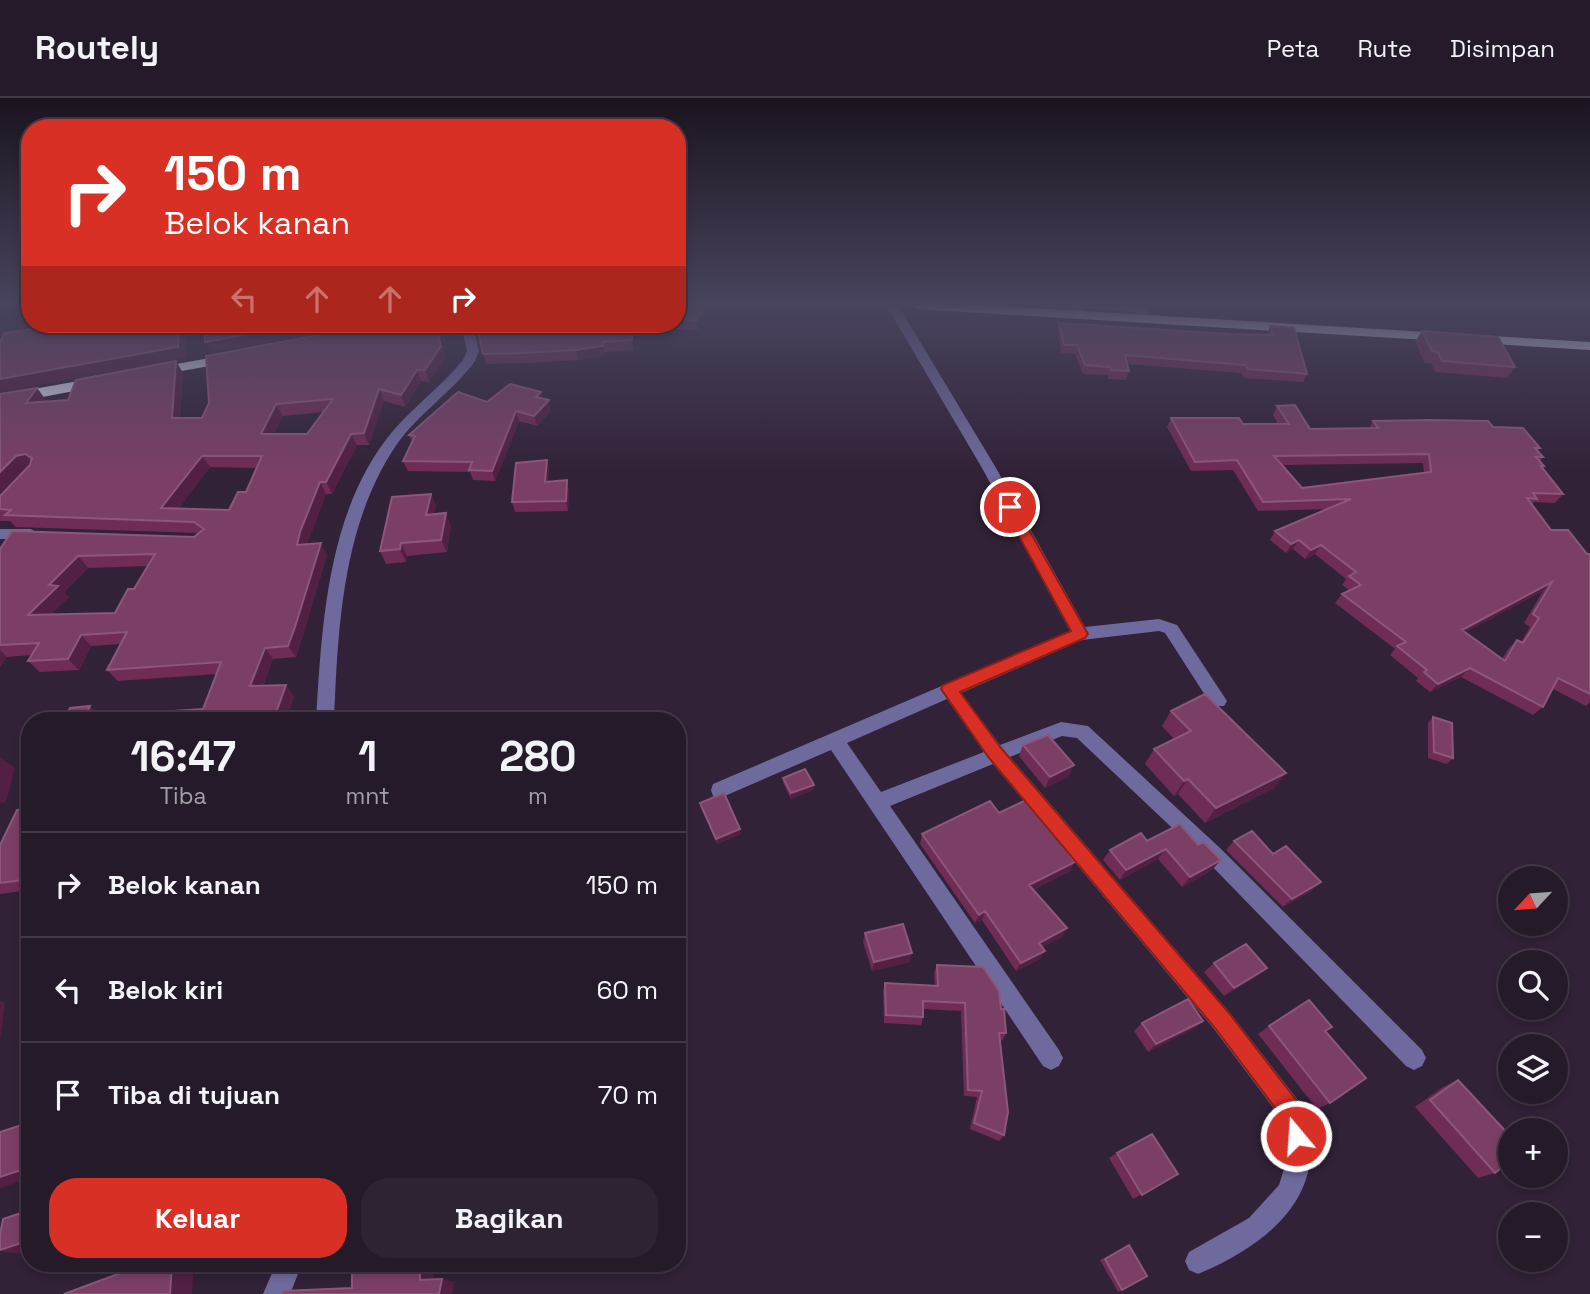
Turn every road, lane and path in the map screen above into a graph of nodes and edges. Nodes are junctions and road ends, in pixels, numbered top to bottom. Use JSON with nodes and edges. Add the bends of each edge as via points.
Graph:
{"nodes":[{"id":1,"x":219,"y":361,"type":"edge"},
{"id":2,"x":469,"y":361,"type":"edge"},
{"id":3,"x":925,"y":361,"type":"edge"},
{"id":4,"x":0,"y":400,"type":"edge"},
{"id":5,"x":0,"y":534,"type":"edge"},
{"id":6,"x":47,"y":534,"type":"edge"},
{"id":7,"x":1080,"y":634,"type":"junction"},
{"id":8,"x":949,"y":689,"type":"junction"},
{"id":9,"x":1218,"y":701,"type":"dead end"},
{"id":10,"x":326,"y":712,"type":"edge"},
{"id":11,"x":835,"y":739,"type":"junction"},
{"id":12,"x":995,"y":753,"type":"junction"},
{"id":13,"x":720,"y":790,"type":"dead end"},
{"id":14,"x":878,"y":803,"type":"junction"},
{"id":15,"x":1051,"y":1058,"type":"dead end"},
{"id":16,"x":1414,"y":1058,"type":"dead end"},
{"id":17,"x":1198,"y":1261,"type":"dead end"},
{"id":18,"x":286,"y":1272,"type":"edge"},
{"id":19,"x":276,"y":1294,"type":"edge"}],
"edges":[{"from":1,"to":4,"type":"highway"},
{"from":2,"to":10,"type":"street","via":[[387,448],[351,527],[334,609]]},
{"from":3,"to":7,"type":"street"},
{"from":5,"to":6,"type":"street"},
{"from":7,"to":8,"type":"street"},
{"from":7,"to":9,"type":"street","via":[[1159,625],[1171,629]]},
{"from":8,"to":11,"type":"street"},
{"from":8,"to":12,"type":"street"},
{"from":11,"to":13,"type":"street"},
{"from":11,"to":14,"type":"street"},
{"from":12,"to":14,"type":"street"},
{"from":12,"to":16,"type":"street","via":[[1061,729],[1073,728],[1090,736],[1213,853]]},
{"from":12,"to":17,"type":"street","via":[[1222,1021],[1292,1113],[1299,1158],[1290,1192],[1258,1227]]},
{"from":14,"to":15,"type":"street"},
{"from":18,"to":19,"type":"street"}]}
